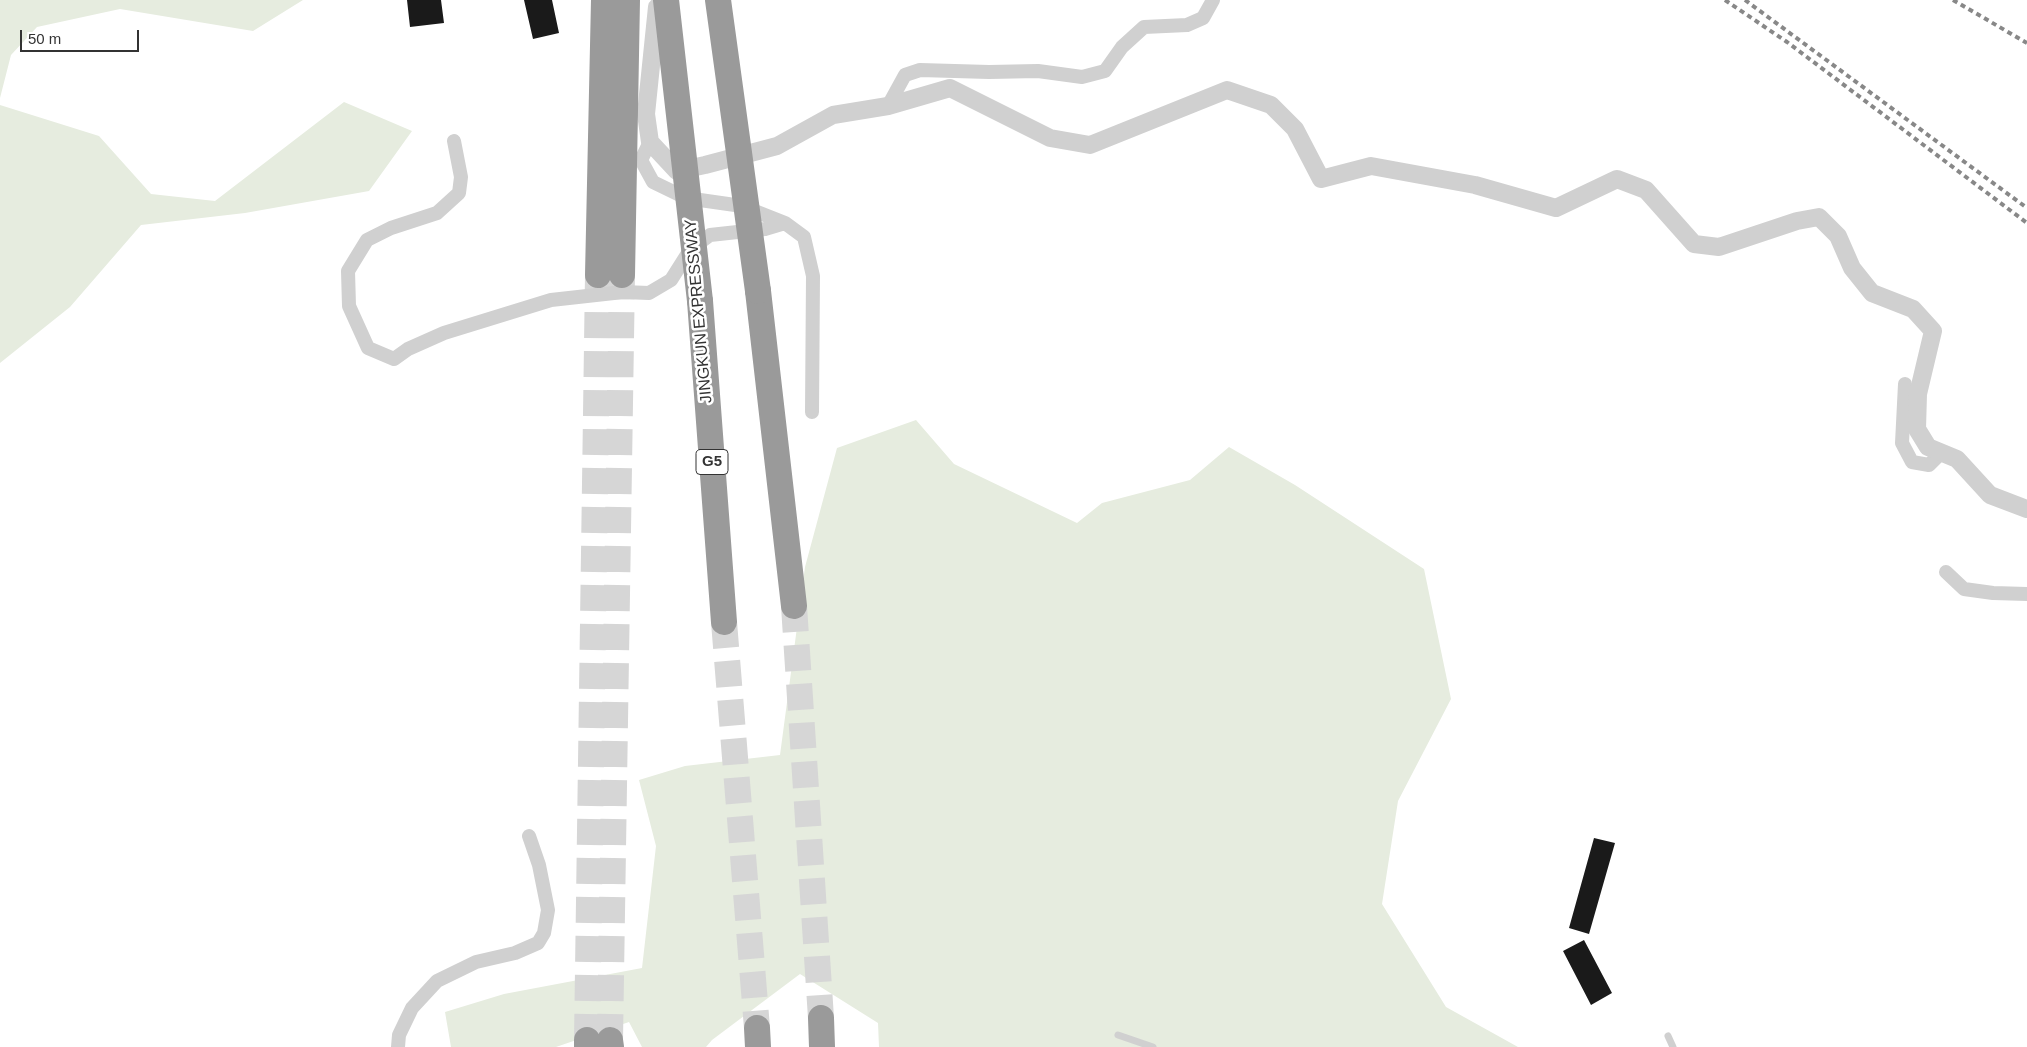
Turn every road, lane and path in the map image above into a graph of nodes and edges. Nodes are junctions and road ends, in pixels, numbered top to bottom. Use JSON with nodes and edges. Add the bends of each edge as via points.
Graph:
{"nodes":[{"id":1,"x":604,"y":0,"type":"edge"},
{"id":2,"x":627,"y":0,"type":"edge"},
{"id":3,"x":658,"y":0,"type":"edge"},
{"id":4,"x":666,"y":0,"type":"edge"},
{"id":5,"x":718,"y":0,"type":"edge"},
{"id":6,"x":1213,"y":0,"type":"edge"},
{"id":7,"x":888,"y":106,"type":"junction"},
{"id":8,"x":454,"y":141,"type":"dead end"},
{"id":9,"x":650,"y":142,"type":"junction"},
{"id":10,"x":785,"y":223,"type":"junction"},
{"id":11,"x":1905,"y":384,"type":"dead end"},
{"id":12,"x":812,"y":412,"type":"dead end"},
{"id":13,"x":1941,"y":453,"type":"junction"},
{"id":14,"x":2027,"y":509,"type":"edge"},
{"id":15,"x":1946,"y":572,"type":"dead end"},
{"id":16,"x":2027,"y":594,"type":"edge"},
{"id":17,"x":794,"y":606,"type":"tunnel mouth"},
{"id":18,"x":724,"y":622,"type":"tunnel mouth"},
{"id":19,"x":529,"y":836,"type":"dead end"},
{"id":20,"x":821,"y":1018,"type":"tunnel mouth"},
{"id":21,"x":1118,"y":1035,"type":"dead end"},
{"id":22,"x":1668,"y":1036,"type":"dead end"},
{"id":23,"x":398,"y":1047,"type":"edge"},
{"id":24,"x":822,"y":1047,"type":"edge"},
{"id":25,"x":1152,"y":1047,"type":"edge"},
{"id":26,"x":1673,"y":1047,"type":"edge"}],
"edges":[{"from":1,"to":2,"type":"highway","via":[[610,275]]},
{"from":3,"to":9,"type":"street","via":[[646,114]]},
{"from":4,"to":18,"type":"highway","name":"JINGKUN EXPRESSWAY","number":"G5","bridge":true,"via":[[700,301]]},
{"from":5,"to":17,"type":"highway","bridge":true,"via":[[758,291]]},
{"from":6,"to":7,"type":"street","via":[[1204,18],[1187,25],[1144,27],[1122,47],[1105,72],[1082,77],[1038,72],[920,70],[905,75]]},
{"from":7,"to":9,"type":"street","via":[[832,115],[777,146],[677,171]]},
{"from":7,"to":13,"type":"street","via":[[950,88],[1050,138],[1090,145],[1227,90],[1271,105],[1296,129],[1321,180],[1371,166],[1475,185],[1556,208],[1617,179],[1646,190],[1694,244],[1719,247],[1819,217],[1838,236],[1852,268],[1872,293],[1913,309],[1932,331],[1918,394],[1917,429],[1928,447]]},
{"from":8,"to":10,"type":"street","via":[[461,177],[459,193],[437,213],[391,228],[368,240],[348,271],[349,306],[368,348],[394,359],[444,333],[551,300],[622,292],[649,293],[671,280],[690,250],[710,235],[765,229]]},
{"from":9,"to":10,"type":"street","via":[[641,160],[653,182],[686,198],[742,206]]},
{"from":10,"to":12,"type":"street","via":[[804,237],[813,276]]},
{"from":11,"to":13,"type":"street","via":[[1902,443],[1912,462],[1929,466]]},
{"from":13,"to":14,"type":"street","via":[[1957,459],[1990,495]]},
{"from":15,"to":16,"type":"street","via":[[1964,589]]},
{"from":19,"to":23,"type":"street","via":[[548,910],[544,932],[538,943],[476,962],[437,981],[412,1008],[399,1035]]},
{"from":20,"to":24,"type":"highway"},
{"from":21,"to":25,"type":"lane"},
{"from":22,"to":26,"type":"lane"}]}
